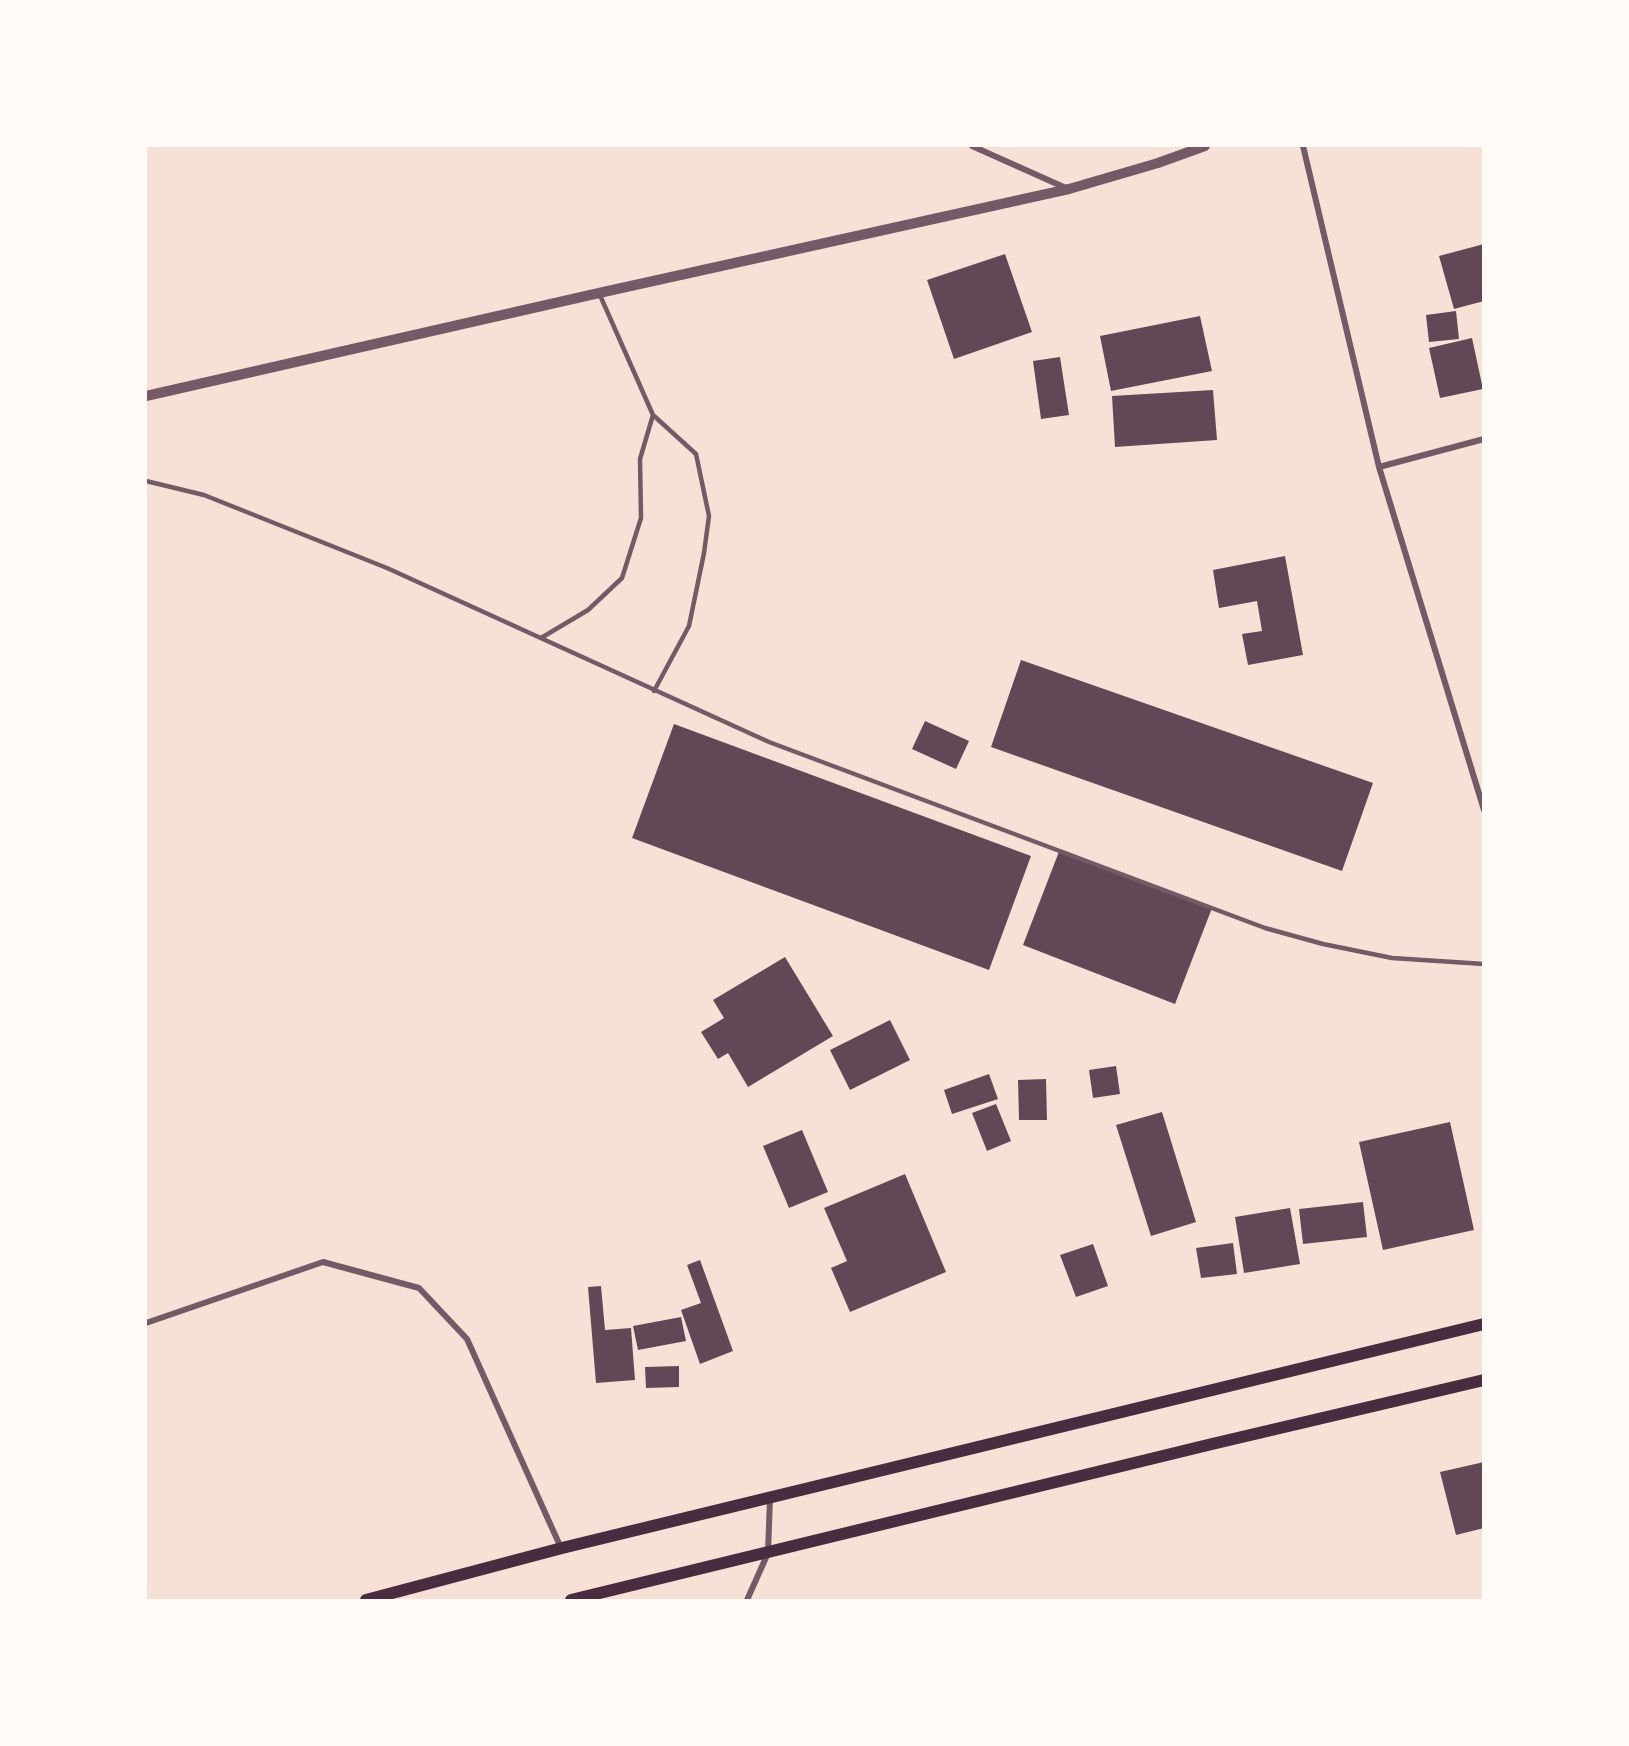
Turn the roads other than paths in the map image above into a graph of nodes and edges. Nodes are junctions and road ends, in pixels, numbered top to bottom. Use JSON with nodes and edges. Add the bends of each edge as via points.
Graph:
{"nodes":[{"id":1,"x":972,"y":146,"type":"edge"},
{"id":2,"x":1205,"y":146,"type":"edge"},
{"id":3,"x":1303,"y":146,"type":"edge"},
{"id":4,"x":1069,"y":189,"type":"junction"},
{"id":5,"x":599,"y":293,"type":"junction"},
{"id":6,"x":146,"y":396,"type":"edge"},
{"id":7,"x":653,"y":415,"type":"junction"},
{"id":8,"x":1484,"y":439,"type":"edge"},
{"id":9,"x":1379,"y":467,"type":"junction"},
{"id":10,"x":146,"y":481,"type":"edge"},
{"id":11,"x":541,"y":638,"type":"junction"},
{"id":12,"x":654,"y":691,"type":"junction"},
{"id":13,"x":1484,"y":810,"type":"edge"},
{"id":14,"x":1484,"y":964,"type":"edge"},
{"id":15,"x":146,"y":1323,"type":"edge"},
{"id":16,"x":1484,"y":1324,"type":"edge"},
{"id":17,"x":1484,"y":1380,"type":"edge"},
{"id":18,"x":770,"y":1498,"type":"junction"},
{"id":19,"x":562,"y":1548,"type":"junction"},
{"id":20,"x":768,"y":1553,"type":"junction"},
{"id":21,"x":366,"y":1600,"type":"edge"},
{"id":22,"x":570,"y":1600,"type":"edge"},
{"id":23,"x":747,"y":1600,"type":"edge"}],
"edges":[{"from":1,"to":4,"type":"street"},
{"from":2,"to":4,"type":"street"},
{"from":3,"to":9,"type":"street"},
{"from":4,"to":5,"type":"street"},
{"from":5,"to":6,"type":"street"},
{"from":5,"to":7,"type":"lane"},
{"from":7,"to":11,"type":"lane","via":[[640,459],[641,518],[622,578],[588,610]]},
{"from":7,"to":12,"type":"lane","via":[[696,454],[709,516],[689,626]]},
{"from":8,"to":9,"type":"street"},
{"from":9,"to":13,"type":"street"},
{"from":10,"to":11,"type":"lane","via":[[204,495],[387,568]]},
{"from":11,"to":12,"type":"lane"},
{"from":12,"to":14,"type":"lane","via":[[769,742],[1265,928],[1392,958]]},
{"from":15,"to":19,"type":"street","via":[[322,1262],[419,1288],[466,1339]]},
{"from":16,"to":18,"type":"main road"},
{"from":17,"to":20,"type":"main road"},
{"from":18,"to":19,"type":"main road"},
{"from":18,"to":20,"type":"street"},
{"from":19,"to":21,"type":"main road"},
{"from":20,"to":22,"type":"main road"},
{"from":20,"to":23,"type":"street"}]}
